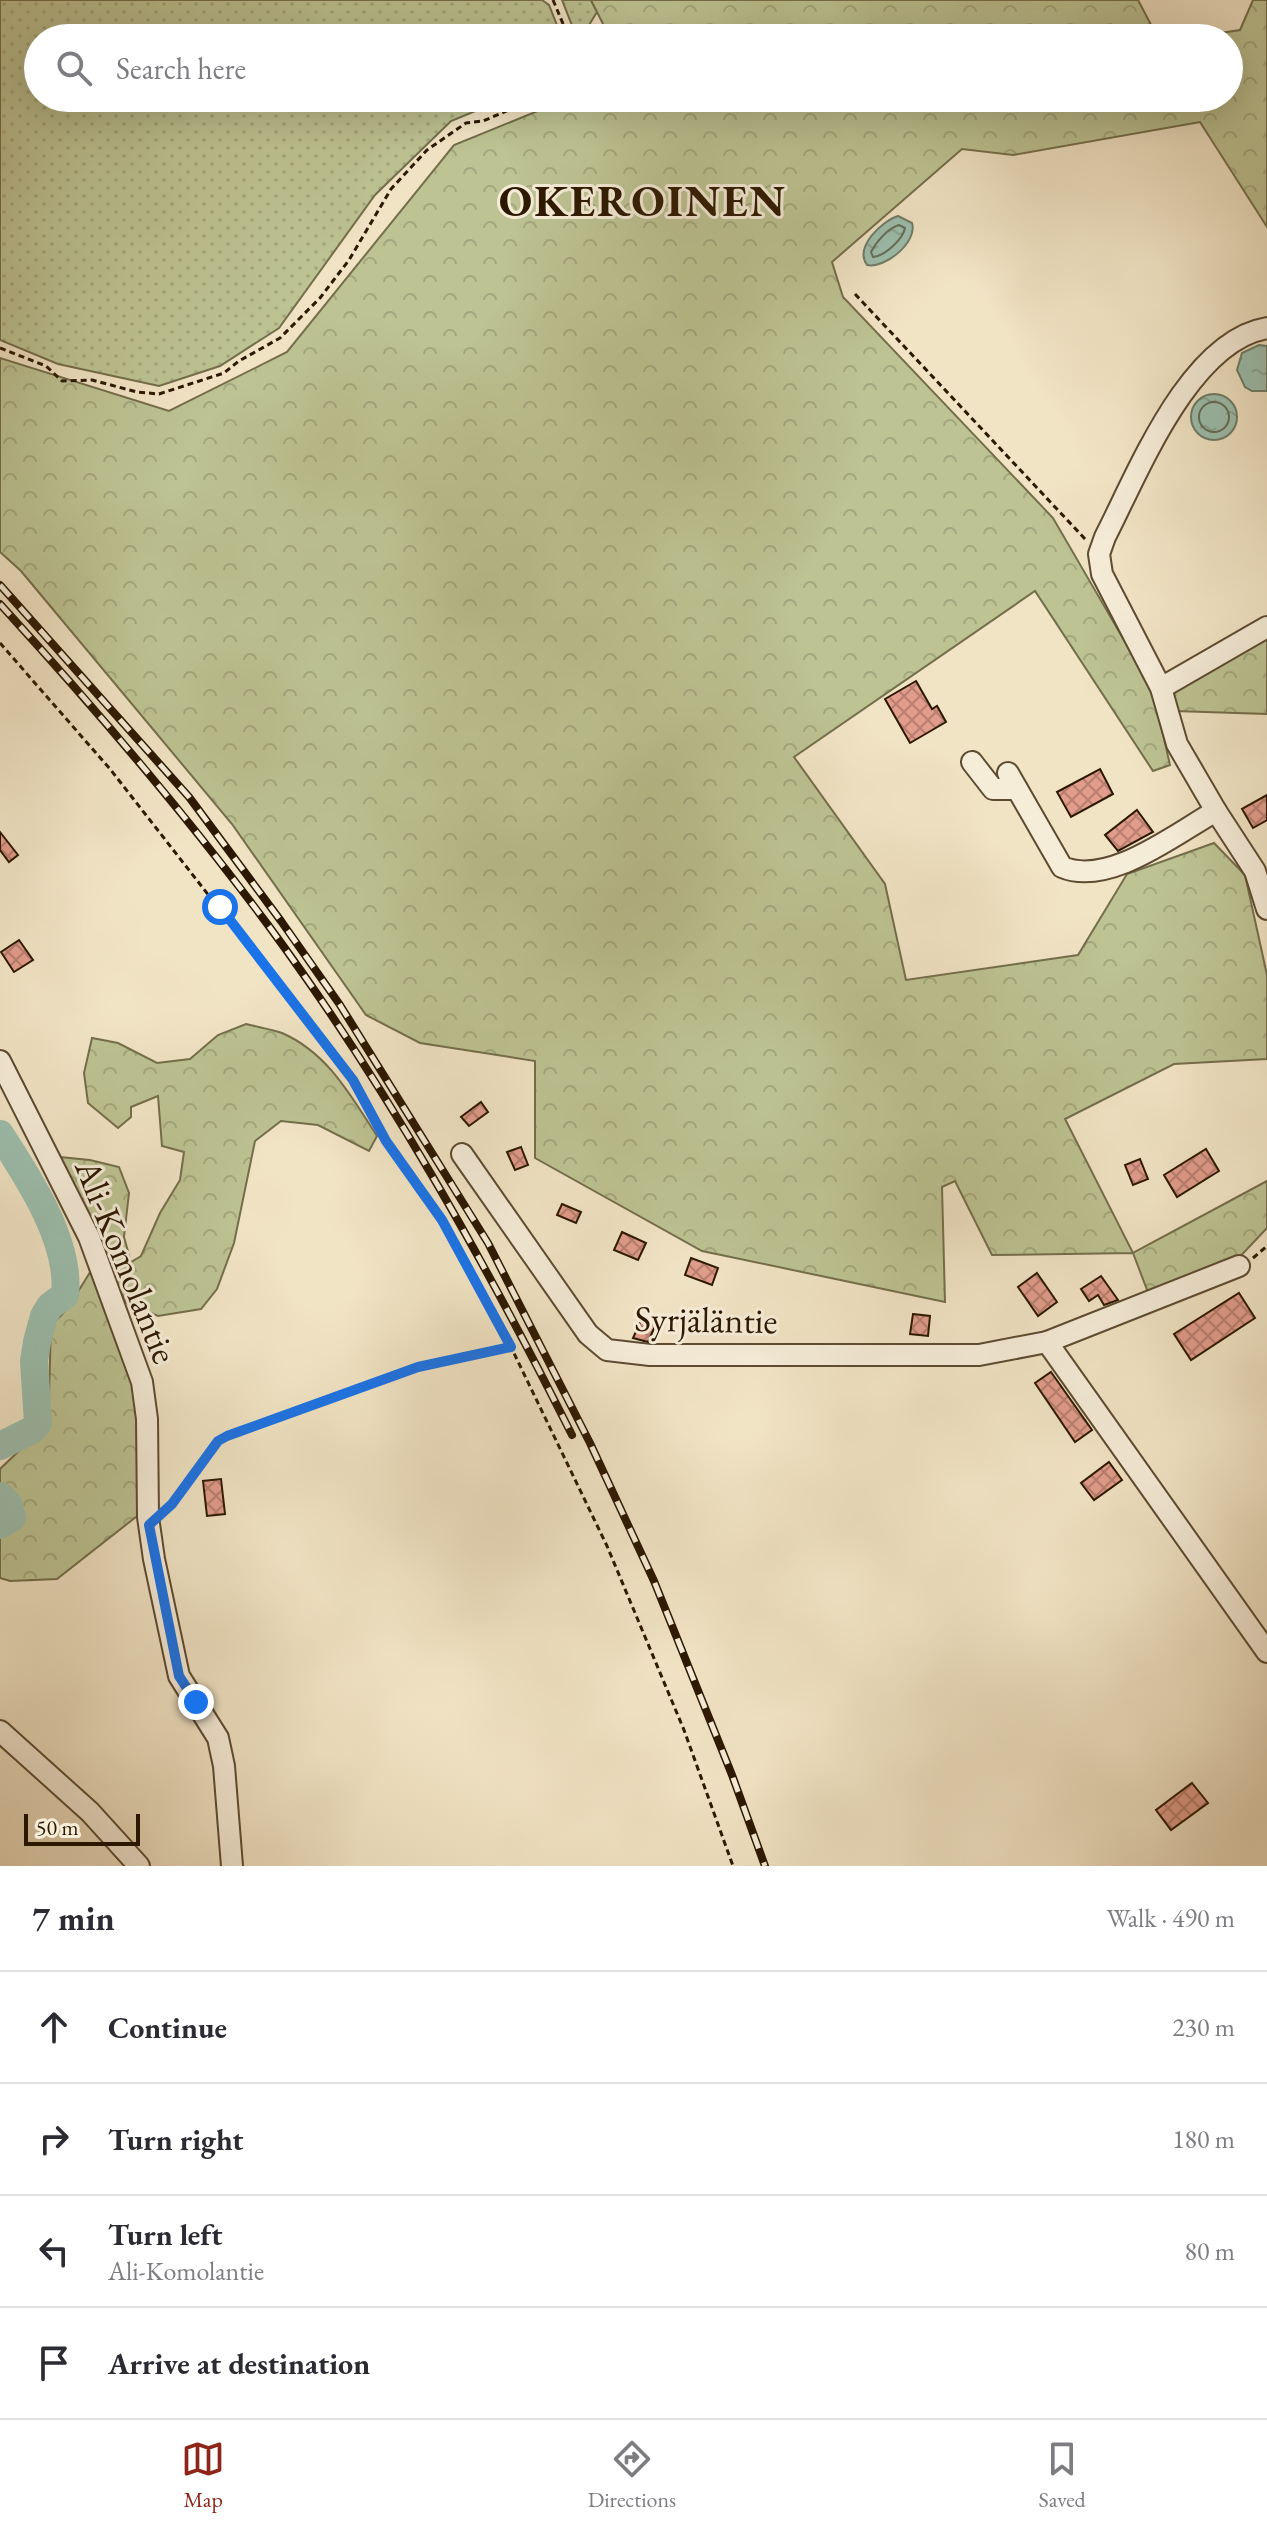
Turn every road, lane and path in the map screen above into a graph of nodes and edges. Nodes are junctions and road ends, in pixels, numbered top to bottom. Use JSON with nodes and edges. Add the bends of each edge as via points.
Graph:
{"nodes":[{"id":1,"x":553,"y":0,"type":"edge"},
{"id":2,"x":563,"y":24,"type":"edge"},
{"id":3,"x":504,"y":112,"type":"edge"},
{"id":4,"x":855,"y":294,"type":"dead end"},
{"id":5,"x":1267,"y":328,"type":"edge"},
{"id":6,"x":0,"y":348,"type":"edge"},
{"id":7,"x":1099,"y":554,"type":"junction"},
{"id":8,"x":1267,"y":627,"type":"edge"},
{"id":9,"x":0,"y":643,"type":"edge"},
{"id":10,"x":1161,"y":688,"type":"junction"},
{"id":11,"x":972,"y":762,"type":"dead end"},
{"id":12,"x":1216,"y":811,"type":"junction"},
{"id":13,"x":1267,"y":909,"type":"edge"},
{"id":14,"x":0,"y":1061,"type":"edge"},
{"id":15,"x":462,"y":1154,"type":"dead end"},
{"id":16,"x":1239,"y":1266,"type":"dead end"},
{"id":17,"x":1047,"y":1342,"type":"junction"},
{"id":18,"x":511,"y":1347,"type":"junction"},
{"id":19,"x":149,"y":1525,"type":"junction"},
{"id":20,"x":1267,"y":1652,"type":"edge"},
{"id":21,"x":0,"y":1731,"type":"edge"},
{"id":22,"x":139,"y":1866,"type":"edge"},
{"id":23,"x":232,"y":1866,"type":"edge"},
{"id":24,"x":733,"y":1866,"type":"edge"}],
"edges":[{"from":1,"to":2,"type":"path"},
{"from":3,"to":6,"type":"path","via":[[466,123],[427,150],[391,189],[320,298],[280,338],[224,373],[159,394],[137,392],[92,380],[62,381],[46,366]]},
{"from":4,"to":7,"type":"path"},
{"from":5,"to":7,"type":"street","via":[[1239,337],[1196,375],[1171,410]]},
{"from":7,"to":10,"type":"street","via":[[1102,574]]},
{"from":8,"to":10,"type":"street"},
{"from":9,"to":18,"type":"path","via":[[110,769],[353,1080],[386,1141],[442,1220]]},
{"from":10,"to":12,"type":"street","via":[[1177,744]]},
{"from":11,"to":12,"type":"street","via":[[993,789],[1002,791],[1013,781],[1062,867],[1077,873],[1128,861]]},
{"from":12,"to":13,"type":"street","via":[[1255,871]]},
{"from":14,"to":19,"type":"street","name":"Ali-Komolantie","via":[[89,1237],[142,1382]]},
{"from":15,"to":17,"type":"street","name":"Syrjäläntie","via":[[588,1334],[607,1350],[650,1355],[979,1355]]},
{"from":16,"to":17,"type":"street","name":"Syrjäläntie"},
{"from":17,"to":20,"type":"street"},
{"from":18,"to":19,"type":"path","via":[[418,1367],[227,1436]]},
{"from":18,"to":24,"type":"path","via":[[607,1546],[684,1730]]},
{"from":19,"to":23,"type":"street","name":"Ali-Komolantie","via":[[179,1676],[218,1738]]},
{"from":21,"to":22,"type":"street","via":[[90,1812]]}]}
